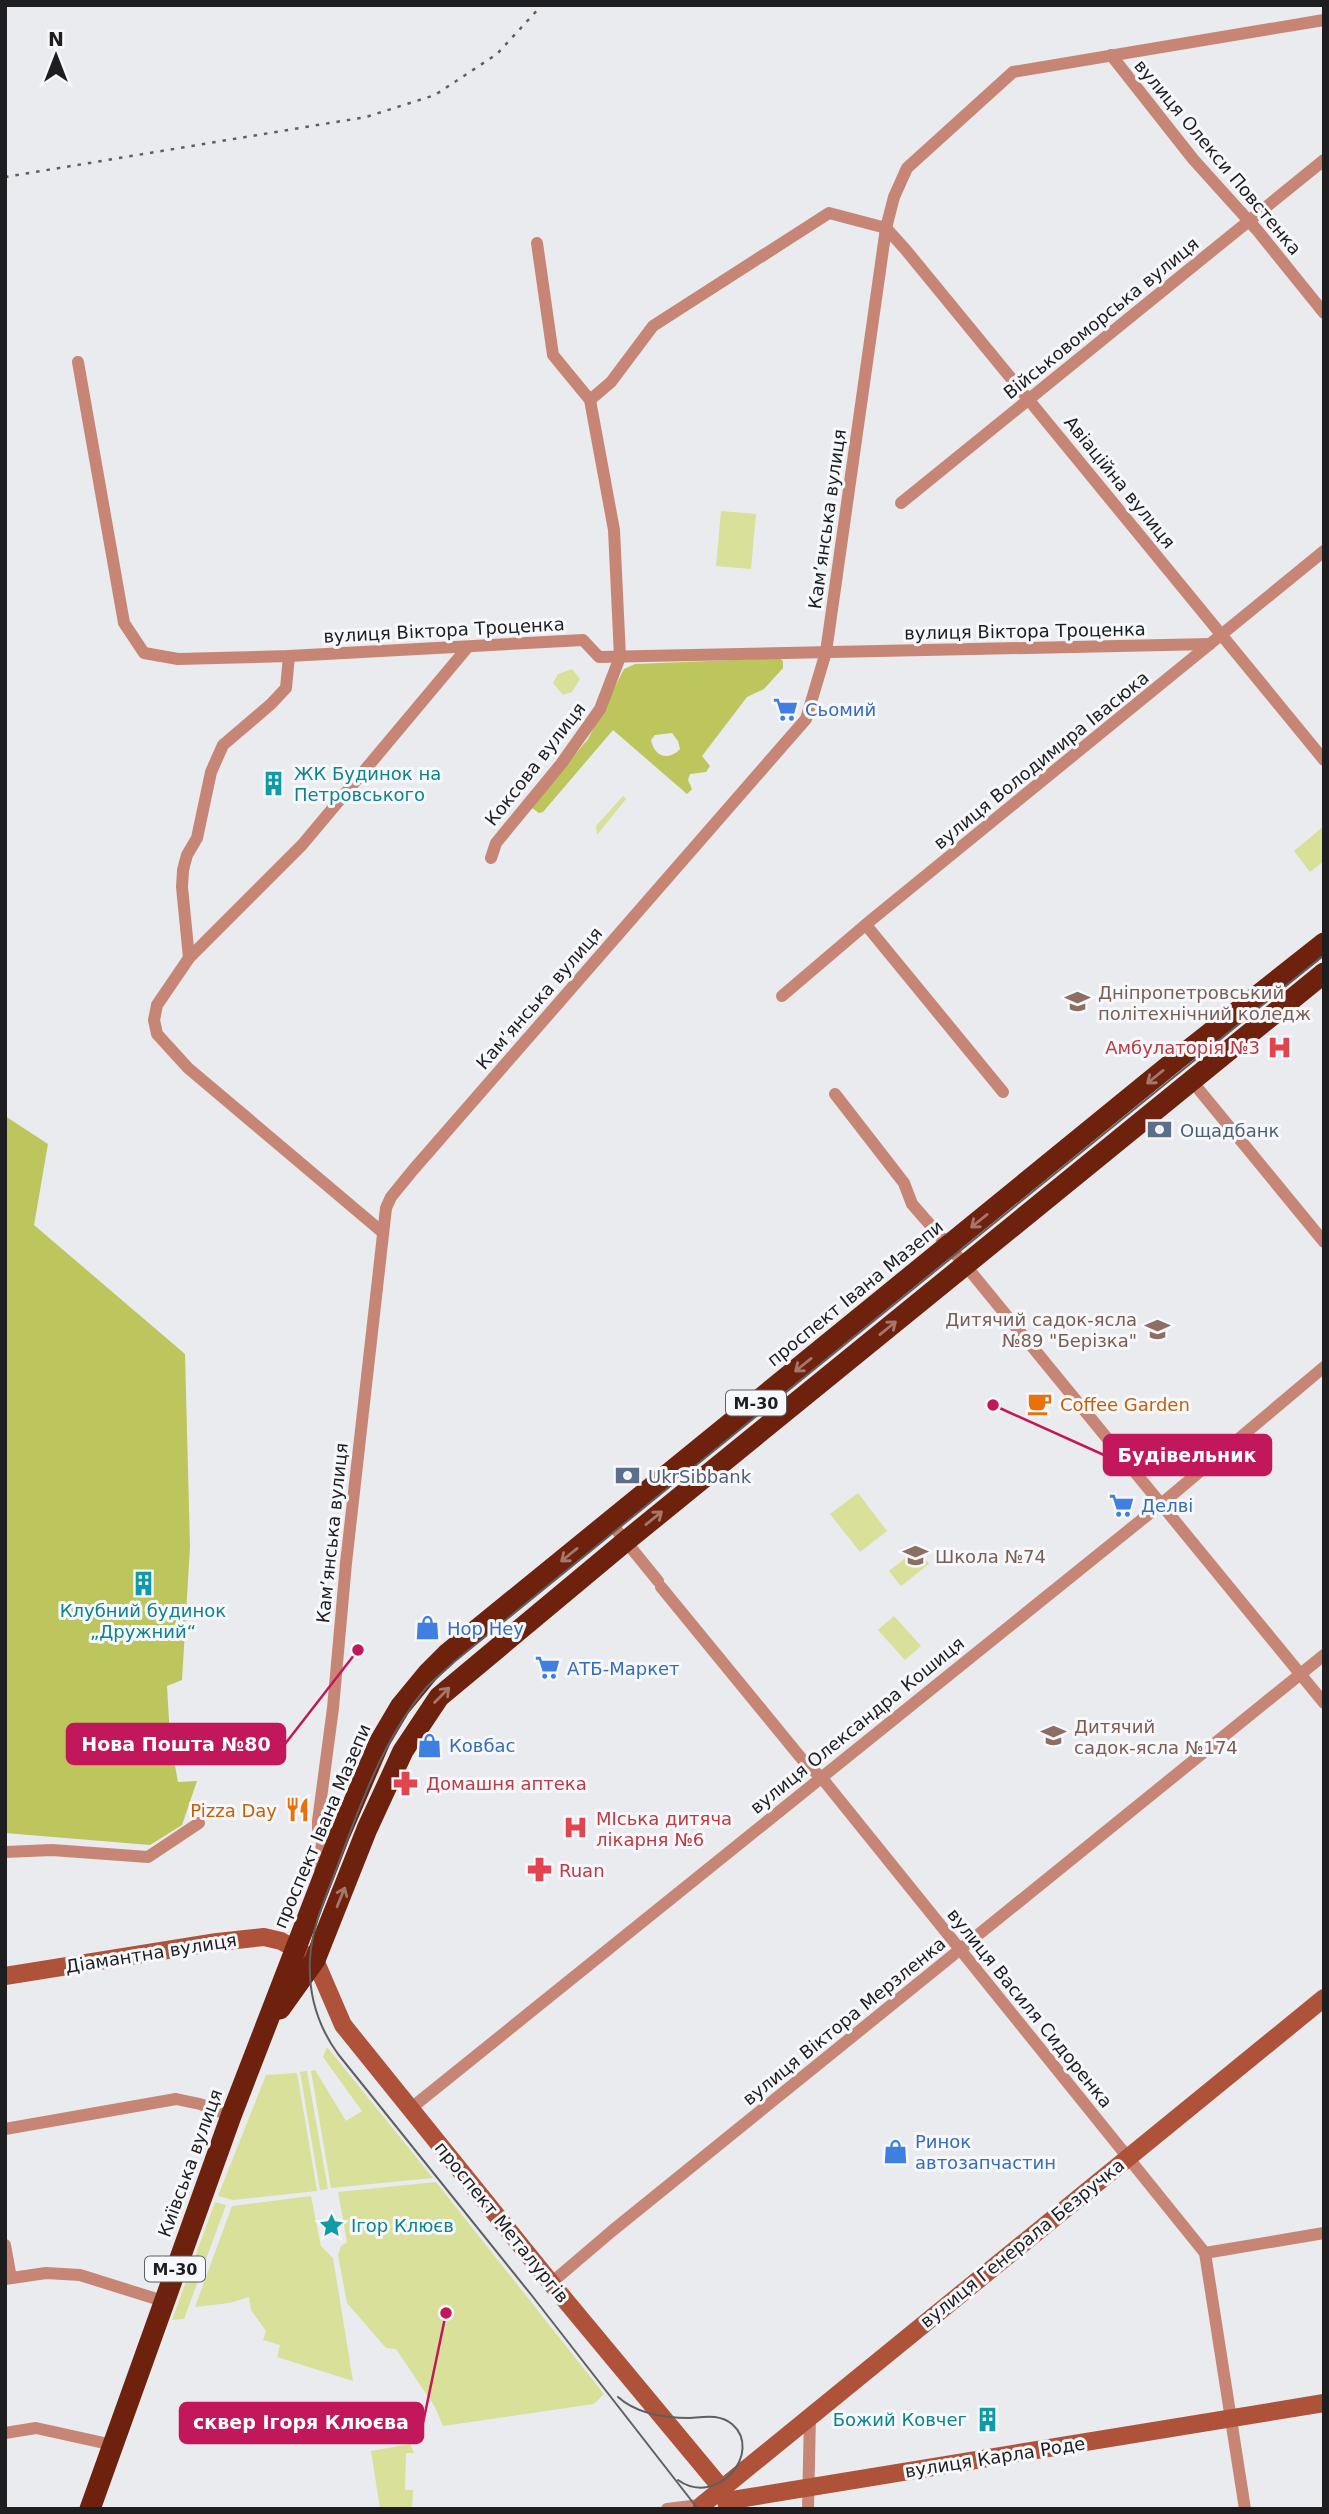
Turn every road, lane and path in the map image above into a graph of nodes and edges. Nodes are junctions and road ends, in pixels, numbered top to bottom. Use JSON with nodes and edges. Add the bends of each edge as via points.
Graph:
{"nodes":[{"id":1,"x":1324,"y":20,"type":"edge"},
{"id":2,"x":1111,"y":55,"type":"junction"},
{"id":3,"x":1324,"y":160,"type":"edge"},
{"id":4,"x":1249,"y":222,"type":"junction"},
{"id":5,"x":886,"y":228,"type":"junction"},
{"id":6,"x":537,"y":243,"type":"dead end"},
{"id":7,"x":1324,"y":313,"type":"edge"},
{"id":8,"x":78,"y":362,"type":"dead end"},
{"id":9,"x":1030,"y":399,"type":"junction"},
{"id":10,"x":590,"y":400,"type":"junction"},
{"id":11,"x":901,"y":503,"type":"dead end"},
{"id":12,"x":1324,"y":551,"type":"edge"},
{"id":13,"x":1222,"y":635,"type":"junction"},
{"id":14,"x":1210,"y":645,"type":"junction"},
{"id":15,"x":467,"y":648,"type":"junction"},
{"id":16,"x":826,"y":652,"type":"junction"},
{"id":17,"x":289,"y":656,"type":"junction"},
{"id":18,"x":620,"y":657,"type":"junction"},
{"id":19,"x":1324,"y":760,"type":"edge"},
{"id":20,"x":491,"y":858,"type":"dead end"},
{"id":21,"x":866,"y":925,"type":"junction"},
{"id":22,"x":1324,"y":943,"type":"edge"},
{"id":23,"x":189,"y":958,"type":"junction"},
{"id":24,"x":1324,"y":973,"type":"edge"},
{"id":25,"x":782,"y":996,"type":"dead end"},
{"id":26,"x":1191,"y":1080,"type":"junction"},
{"id":27,"x":1003,"y":1092,"type":"dead end"},
{"id":28,"x":835,"y":1094,"type":"dead end"},
{"id":29,"x":382,"y":1231,"type":"junction"},
{"id":30,"x":1324,"y":1242,"type":"edge"},
{"id":31,"x":949,"y":1246,"type":"junction"},
{"id":32,"x":966,"y":1266,"type":"junction"},
{"id":33,"x":1324,"y":1367,"type":"edge"},
{"id":34,"x":1160,"y":1504,"type":"junction"},
{"id":35,"x":610,"y":1522,"type":"junction"},
{"id":36,"x":625,"y":1541,"type":"junction"},
{"id":37,"x":1324,"y":1655,"type":"edge"},
{"id":38,"x":1300,"y":1674,"type":"junction"},
{"id":39,"x":1324,"y":1703,"type":"edge"},
{"id":40,"x":821,"y":1777,"type":"junction"},
{"id":41,"x":199,"y":1822,"type":"dead end"},
{"id":42,"x":5,"y":1852,"type":"edge"},
{"id":43,"x":318,"y":1891,"type":"junction"},
{"id":44,"x":296,"y":1948,"type":"junction"},
{"id":45,"x":959,"y":1949,"type":"junction"},
{"id":46,"x":315,"y":1960,"type":"junction"},
{"id":47,"x":5,"y":1976,"type":"edge"},
{"id":48,"x":1324,"y":1998,"type":"edge"},
{"id":49,"x":265,"y":2031,"type":"junction"},
{"id":50,"x":410,"y":2109,"type":"junction"},
{"id":51,"x":231,"y":2116,"type":"junction"},
{"id":52,"x":5,"y":2129,"type":"edge"},
{"id":53,"x":1128,"y":2156,"type":"junction"},
{"id":54,"x":1324,"y":2233,"type":"edge"},
{"id":55,"x":5,"y":2245,"type":"edge"},
{"id":56,"x":1205,"y":2253,"type":"junction"},
{"id":57,"x":8,"y":2279,"type":"edge"},
{"id":58,"x":551,"y":2283,"type":"junction"},
{"id":59,"x":163,"y":2301,"type":"junction"},
{"id":60,"x":1324,"y":2403,"type":"edge"},
{"id":61,"x":810,"y":2416,"type":"junction"},
{"id":62,"x":1231,"y":2418,"type":"junction"},
{"id":63,"x":5,"y":2433,"type":"edge"},
{"id":64,"x":113,"y":2445,"type":"junction"},
{"id":65,"x":808,"y":2487,"type":"junction"},
{"id":66,"x":726,"y":2500,"type":"edge"},
{"id":67,"x":702,"y":2507,"type":"edge"},
{"id":68,"x":90,"y":2509,"type":"edge"},
{"id":69,"x":667,"y":2509,"type":"edge"},
{"id":70,"x":808,"y":2509,"type":"edge"},
{"id":71,"x":1245,"y":2509,"type":"edge"}],
"edges":[{"from":1,"to":2,"type":"street"},
{"from":2,"to":4,"type":"street","name":"вулиця Олекси Повстенка"},
{"from":2,"to":5,"type":"street","name":"Камʼянська вулиця","via":[[1013,72],[906,168]]},
{"from":3,"to":4,"type":"street","name":"Військовоморська вулиця"},
{"from":4,"to":7,"type":"street","name":"вулиця Олекси Повстенка"},
{"from":4,"to":9,"type":"street","name":"Військовоморська вулиця"},
{"from":5,"to":9,"type":"street","name":"Авіаційна вулиця"},
{"from":5,"to":10,"type":"street","via":[[829,213],[653,326],[611,382]]},
{"from":5,"to":16,"type":"street","name":"Камʼянська вулиця"},
{"from":6,"to":10,"type":"street","name":"Коксова вулиця","via":[[553,355]]},
{"from":8,"to":17,"type":"street","name":"вулиця Віктора Троценка","via":[[124,623],[144,653],[178,659]]},
{"from":9,"to":11,"type":"street","name":"Військовоморська вулиця"},
{"from":9,"to":13,"type":"street","name":"Авіаційна вулиця"},
{"from":10,"to":18,"type":"street","name":"Коксова вулиця","via":[[614,530]]},
{"from":12,"to":13,"type":"street","name":"вулиця Володимира Івасюка"},
{"from":13,"to":14,"type":"street","name":"вулиця Володимира Івасюка"},
{"from":13,"to":19,"type":"street","name":"Авіаційна вулиця"},
{"from":14,"to":16,"type":"street","name":"вулиця Віктора Троценка"},
{"from":14,"to":21,"type":"street","name":"вулиця Володимира Івасюка"},
{"from":15,"to":17,"type":"street","name":"вулиця Віктора Троценка"},
{"from":15,"to":18,"type":"street","name":"вулиця Віктора Троценка","via":[[583,640],[599,657]]},
{"from":15,"to":23,"type":"street","via":[[302,845]]},
{"from":16,"to":18,"type":"street","name":"вулиця Віктора Троценка"},
{"from":16,"to":29,"type":"street","name":"Камʼянська вулиця","via":[[806,719],[413,1170],[391,1197]]},
{"from":17,"to":23,"type":"street","via":[[286,688],[223,745],[211,772],[197,838],[183,870]]},
{"from":18,"to":20,"type":"street","name":"Коксова вулиця","via":[[600,709],[496,843]]},
{"from":21,"to":25,"type":"street","name":"вулиця Володимира Івасюка"},
{"from":21,"to":27,"type":"street"},
{"from":22,"to":31,"type":"highway","name":"проспект Івана Мазепи","number":"М-30","one_way":true},
{"from":23,"to":29,"type":"street","via":[[157,1005],[157,1034],[188,1068]]},
{"from":24,"to":26,"type":"highway","number":"М-30"},
{"from":26,"to":30,"type":"street"},
{"from":26,"to":32,"type":"highway","number":"М-30"},
{"from":28,"to":31,"type":"street","via":[[904,1183],[912,1204]]},
{"from":29,"to":43,"type":"street","name":"Камʼянська вулиця","via":[[318,1828],[322,1841]]},
{"from":31,"to":32,"type":"street"},
{"from":31,"to":35,"type":"highway","name":"проспект Івана Мазепи","number":"М-30","one_way":true},
{"from":32,"to":34,"type":"street"},
{"from":36,"to":32,"type":"highway","number":"М-30","one_way":true},
{"from":33,"to":34,"type":"street","name":"вулиця Олександра Кошиця"},
{"from":34,"to":38,"type":"street"},
{"from":34,"to":40,"type":"street","name":"вулиця Олександра Кошиця"},
{"from":35,"to":36,"type":"street","name":"вулиця Василя Сидоренка"},
{"from":35,"to":43,"type":"highway","name":"проспект Івана Мазепи","number":"М-30","one_way":true,"via":[[447,1654],[411,1692],[380,1741]]},
{"from":36,"to":40,"type":"street","name":"вулиця Василя Сидоренка"},
{"from":46,"to":36,"type":"highway","number":"М-30","one_way":true,"via":[[367,1829],[403,1751],[432,1706]]},
{"from":37,"to":38,"type":"street","name":"вулиця Віктора Мерзленка"},
{"from":38,"to":39,"type":"street"},
{"from":38,"to":45,"type":"street","name":"вулиця Віктора Мерзленка"},
{"from":40,"to":45,"type":"street","name":"вулиця Василя Сидоренка"},
{"from":40,"to":50,"type":"street","name":"вулиця Олександра Кошиця"},
{"from":41,"to":42,"type":"street","via":[[148,1857],[52,1850]]},
{"from":43,"to":44,"type":"highway","name":"проспект Івана Мазепи","number":"М-30"},
{"from":44,"to":46,"type":"street"},
{"from":44,"to":47,"type":"street","name":"Діамантна вулиця","via":[[264,1937]]},
{"from":44,"to":49,"type":"highway","name":"Київська вулиця","number":"М-30"},
{"from":45,"to":53,"type":"street","name":"вулиця Василя Сидоренка"},
{"from":45,"to":58,"type":"street","name":"вулиця Віктора Мерзленка"},
{"from":46,"to":49,"type":"highway","name":"Київська вулиця","number":"М-30"},
{"from":46,"to":50,"type":"street","name":"проспект Металургів","via":[[343,2025]]},
{"from":48,"to":53,"type":"street","name":"вулиця Генерала Безручка"},
{"from":49,"to":51,"type":"highway","name":"Київська вулиця","number":"М-30"},
{"from":50,"to":58,"type":"street","name":"проспект Металургів"},
{"from":51,"to":52,"type":"street","via":[[176,2099]]},
{"from":51,"to":59,"type":"highway","name":"Київська вулиця","number":"М-30"},
{"from":53,"to":56,"type":"street","name":"вулиця Василя Сидоренка"},
{"from":53,"to":61,"type":"street","name":"вулиця Генерала Безручка"},
{"from":54,"to":56,"type":"street"},
{"from":55,"to":57,"type":"street"},
{"from":56,"to":62,"type":"street","name":"вулиця Василя Сидоренка"},
{"from":57,"to":59,"type":"street","via":[[46,2273],[80,2275]]},
{"from":58,"to":66,"type":"street","name":"проспект Металургів"},
{"from":59,"to":64,"type":"highway","name":"Київська вулиця","number":"М-30"},
{"from":60,"to":62,"type":"street","name":"вулиця Карла Роде"},
{"from":61,"to":65,"type":"street"},
{"from":61,"to":66,"type":"street","name":"вулиця Генерала Безручка"},
{"from":62,"to":65,"type":"street","name":"вулиця Карла Роде"},
{"from":62,"to":71,"type":"street","name":"вулиця Василя Сидоренка"},
{"from":63,"to":64,"type":"street","via":[[36,2428]]},
{"from":64,"to":68,"type":"highway","name":"Київська вулиця","number":"М-30"},
{"from":65,"to":66,"type":"street","name":"вулиця Карла Роде"},
{"from":65,"to":70,"type":"street"},
{"from":66,"to":67,"type":"street"},
{"from":67,"to":69,"type":"street"}]}
